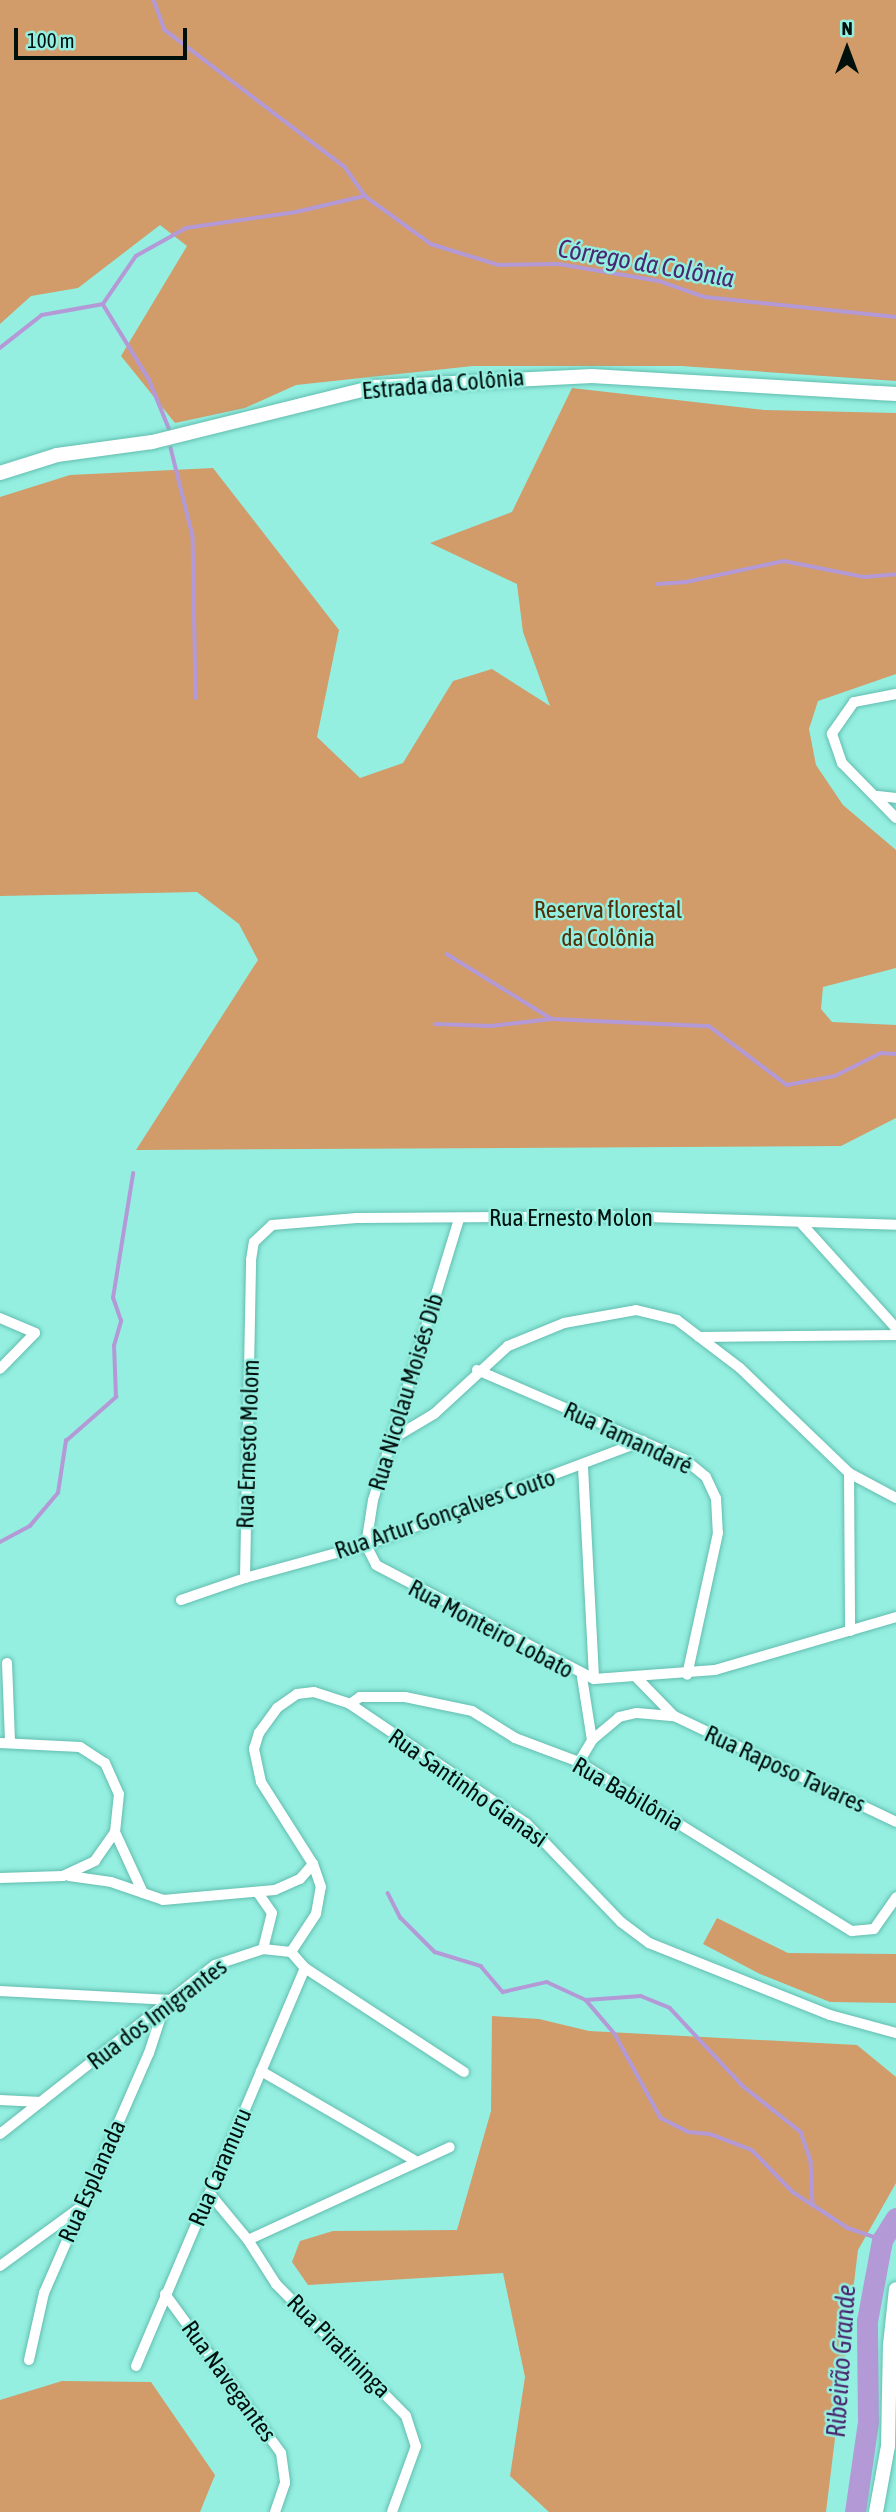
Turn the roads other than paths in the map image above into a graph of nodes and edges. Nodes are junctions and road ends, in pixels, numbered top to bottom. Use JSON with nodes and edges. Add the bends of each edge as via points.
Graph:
{"nodes":[{"id":1,"x":896,"y":394,"type":"edge"},
{"id":2,"x":0,"y":473,"type":"edge"},
{"id":3,"x":896,"y":694,"type":"edge"},
{"id":4,"x":877,"y":796,"type":"junction"},
{"id":5,"x":896,"y":798,"type":"edge"},
{"id":6,"x":896,"y":818,"type":"edge"},
{"id":7,"x":459,"y":1219,"type":"junction"},
{"id":8,"x":802,"y":1224,"type":"junction"},
{"id":9,"x":896,"y":1225,"type":"edge"},
{"id":10,"x":254,"y":1242,"type":"joint"},
{"id":11,"x":0,"y":1318,"type":"edge"},
{"id":12,"x":896,"y":1328,"type":"edge"},
{"id":13,"x":896,"y":1335,"type":"edge"},
{"id":14,"x":699,"y":1337,"type":"junction"},
{"id":15,"x":0,"y":1369,"type":"edge"},
{"id":16,"x":477,"y":1370,"type":"junction"},
{"id":17,"x":392,"y":1439,"type":"junction"},
{"id":18,"x":643,"y":1441,"type":"junction"},
{"id":19,"x":583,"y":1466,"type":"junction"},
{"id":20,"x":849,"y":1473,"type":"junction"},
{"id":21,"x":896,"y":1498,"type":"edge"},
{"id":22,"x":366,"y":1545,"type":"junction"},
{"id":23,"x":245,"y":1578,"type":"junction"},
{"id":24,"x":181,"y":1600,"type":"dead end"},
{"id":25,"x":896,"y":1617,"type":"edge"},
{"id":26,"x":850,"y":1631,"type":"junction"},
{"id":27,"x":7,"y":1663,"type":"dead end"},
{"id":28,"x":687,"y":1675,"type":"junction"},
{"id":29,"x":588,"y":1678,"type":"junction"},
{"id":30,"x":636,"y":1678,"type":"junction"},
{"id":31,"x":350,"y":1704,"type":"junction"},
{"id":32,"x":674,"y":1716,"type":"junction"},
{"id":33,"x":592,"y":1740,"type":"junction"},
{"id":34,"x":5,"y":1743,"type":"edge"},
{"id":35,"x":579,"y":1762,"type":"junction"},
{"id":36,"x":896,"y":1822,"type":"edge"},
{"id":37,"x":115,"y":1832,"type":"junction"},
{"id":38,"x":313,"y":1864,"type":"junction"},
{"id":39,"x":62,"y":1876,"type":"junction"},
{"id":40,"x":0,"y":1878,"type":"edge"},
{"id":41,"x":143,"y":1893,"type":"junction"},
{"id":42,"x":258,"y":1893,"type":"junction"},
{"id":43,"x":896,"y":1897,"type":"edge"},
{"id":44,"x":263,"y":1950,"type":"junction"},
{"id":45,"x":291,"y":1952,"type":"junction"},
{"id":46,"x":305,"y":1968,"type":"junction"},
{"id":47,"x":0,"y":1990,"type":"edge"},
{"id":48,"x":168,"y":2002,"type":"junction"},
{"id":49,"x":896,"y":2033,"type":"edge"},
{"id":50,"x":261,"y":2071,"type":"junction"},
{"id":51,"x":464,"y":2072,"type":"dead end"},
{"id":52,"x":0,"y":2100,"type":"edge"},
{"id":53,"x":41,"y":2102,"type":"junction"},
{"id":54,"x":0,"y":2134,"type":"edge"},
{"id":55,"x":450,"y":2147,"type":"dead end"},
{"id":56,"x":414,"y":2160,"type":"junction"},
{"id":57,"x":209,"y":2194,"type":"junction"},
{"id":58,"x":80,"y":2207,"type":"junction"},
{"id":59,"x":248,"y":2239,"type":"junction"},
{"id":60,"x":0,"y":2266,"type":"edge"},
{"id":61,"x":896,"y":2289,"type":"edge"},
{"id":62,"x":165,"y":2294,"type":"junction"},
{"id":63,"x":29,"y":2360,"type":"dead end"},
{"id":64,"x":136,"y":2366,"type":"dead end"},
{"id":65,"x":275,"y":2512,"type":"edge"},
{"id":66,"x":392,"y":2512,"type":"edge"},
{"id":67,"x":876,"y":2512,"type":"edge"}],
"edges":[{"from":1,"to":2,"type":"street","name":"Estrada da Colônia","via":[[592,376],[374,387],[152,443],[57,455]]},
{"from":3,"to":4,"type":"street","via":[[854,702],[832,734],[842,763]]},
{"from":4,"to":5,"type":"street"},
{"from":4,"to":6,"type":"street"},
{"from":7,"to":8,"type":"street","name":"Rua Ernesto Molon","via":[[615,1216]]},
{"from":7,"to":10,"type":"street","name":"Rua Ernesto Molon","via":[[293,1220],[272,1225]]},
{"from":7,"to":17,"type":"street","name":"Rua Nicolau Moisés Dib"},
{"from":8,"to":9,"type":"street","name":"Rua Ernesto Molon"},
{"from":8,"to":12,"type":"street"},
{"from":10,"to":23,"type":"street","name":"Rua Ernesto Molom"},
{"from":11,"to":15,"type":"street","via":[[34,1331],[30,1343]]},
{"from":13,"to":14,"type":"street"},
{"from":14,"to":16,"type":"street","via":[[657,1313],[618,1310],[564,1323],[520,1341],[494,1354]]},
{"from":14,"to":20,"type":"street","via":[[740,1368]]},
{"from":16,"to":17,"type":"street","via":[[433,1414]]},
{"from":16,"to":18,"type":"street","name":"Rua Tamandaré"},
{"from":17,"to":22,"type":"street","name":"Rua Nicolau Moisés Dib","via":[[373,1500]]},
{"from":18,"to":19,"type":"street","name":"Rua Artur Gonçalves Couto"},
{"from":18,"to":28,"type":"street","name":"Rua Tamandaré","via":[[699,1468],[716,1498],[718,1533]]},
{"from":19,"to":22,"type":"street","name":"Rua Artur Gonçalves Couto"},
{"from":19,"to":29,"type":"street"},
{"from":20,"to":21,"type":"street"},
{"from":20,"to":26,"type":"street"},
{"from":22,"to":23,"type":"street","name":"Rua Artur Gonçalves Couto"},
{"from":22,"to":29,"type":"street","name":"Rua Monteiro Lobato","via":[[376,1565]]},
{"from":23,"to":24,"type":"street"},
{"from":25,"to":26,"type":"street","name":"Rua Monteiro Lobato"},
{"from":26,"to":28,"type":"street","name":"Rua Monteiro Lobato","via":[[735,1666]]},
{"from":27,"to":34,"type":"street"},
{"from":28,"to":30,"type":"street","name":"Rua Monteiro Lobato"},
{"from":29,"to":30,"type":"street","name":"Rua Monteiro Lobato"},
{"from":29,"to":33,"type":"street"},
{"from":30,"to":32,"type":"street","name":"Rua Raposo Tavares"},
{"from":31,"to":35,"type":"street","name":"Rua Babilônia","via":[[369,1696],[453,1704],[533,1746]]},
{"from":31,"to":38,"type":"street","name":"Rua Santinho Gianasi","via":[[331,1695],[297,1694],[267,1720],[254,1749],[261,1782]]},
{"from":31,"to":49,"type":"street","name":"Rua Santinho Gianasi","via":[[526,1823],[621,1922],[649,1943],[830,2015]]},
{"from":32,"to":33,"type":"street","name":"Rua Raposo Tavares","via":[[637,1713],[619,1717]]},
{"from":32,"to":36,"type":"street","name":"Rua Raposo Tavares"},
{"from":33,"to":35,"type":"street","name":"Rua Raposo Tavares"},
{"from":34,"to":37,"type":"street","via":[[79,1747],[105,1763],[119,1794]]},
{"from":35,"to":43,"type":"street","name":"Rua Babilônia","via":[[852,1931],[874,1928]]},
{"from":37,"to":39,"type":"street","via":[[95,1861]]},
{"from":37,"to":41,"type":"street"},
{"from":38,"to":42,"type":"street","via":[[294,1883]]},
{"from":38,"to":45,"type":"street","name":"Rua Santinho Gianasi","via":[[321,1899]]},
{"from":39,"to":40,"type":"street"},
{"from":39,"to":41,"type":"street","via":[[111,1882]]},
{"from":41,"to":42,"type":"street","via":[[171,1900]]},
{"from":42,"to":44,"type":"street","via":[[272,1913]]},
{"from":44,"to":45,"type":"street","name":"Rua dos Imigrantes"},
{"from":44,"to":48,"type":"street","name":"Rua dos Imigrantes","via":[[215,1965]]},
{"from":45,"to":46,"type":"street"},
{"from":46,"to":50,"type":"street","name":"Rua Caramuru"},
{"from":46,"to":51,"type":"street"},
{"from":47,"to":48,"type":"street"},
{"from":48,"to":53,"type":"street","name":"Rua dos Imigrantes"},
{"from":48,"to":58,"type":"street","name":"Rua Esplanada"},
{"from":50,"to":56,"type":"street"},
{"from":50,"to":57,"type":"street","name":"Rua Caramuru"},
{"from":52,"to":53,"type":"street"},
{"from":53,"to":54,"type":"street","name":"Rua dos Imigrantes"},
{"from":55,"to":56,"type":"street"},
{"from":56,"to":59,"type":"street"},
{"from":57,"to":59,"type":"street","name":"Rua Piratininga"},
{"from":57,"to":62,"type":"street","name":"Rua Caramuru"},
{"from":58,"to":60,"type":"street"},
{"from":58,"to":63,"type":"street","name":"Rua Esplanada","via":[[37,2311]]},
{"from":59,"to":66,"type":"street","name":"Rua Piratininga","via":[[276,2284],[406,2416],[416,2446]]},
{"from":61,"to":67,"type":"street","via":[[888,2446]]},
{"from":62,"to":64,"type":"street","name":"Rua Caramuru"},
{"from":62,"to":65,"type":"street","name":"Rua Navegantes","via":[[281,2453],[285,2483]]}]}
